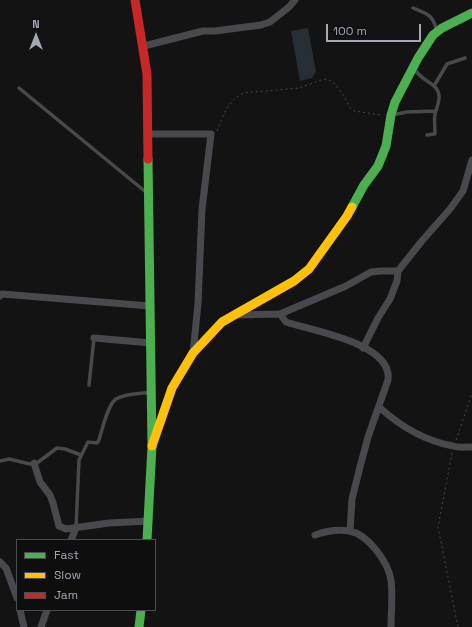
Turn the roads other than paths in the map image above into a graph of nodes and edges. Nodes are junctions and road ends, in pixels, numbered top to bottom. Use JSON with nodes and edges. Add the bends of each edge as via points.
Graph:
{"nodes":[{"id":1,"x":135,"y":0,"type":"edge"},
{"id":2,"x":295,"y":0,"type":"edge"},
{"id":3,"x":413,"y":8,"type":"dead end"},
{"id":4,"x":472,"y":13,"type":"edge"},
{"id":5,"x":437,"y":32,"type":"junction"},
{"id":6,"x":144,"y":46,"type":"junction"},
{"id":7,"x":465,"y":58,"type":"dead end"},
{"id":8,"x":413,"y":66,"type":"junction"},
{"id":9,"x":434,"y":86,"type":"junction"},
{"id":10,"x":20,"y":88,"type":"dead end"},
{"id":11,"x":436,"y":111,"type":"junction"},
{"id":12,"x":391,"y":115,"type":"junction"},
{"id":13,"x":148,"y":134,"type":"junction"},
{"id":14,"x":427,"y":135,"type":"dead end"},
{"id":15,"x":472,"y":160,"type":"edge"},
{"id":16,"x":150,"y":196,"type":"junction"},
{"id":17,"x":398,"y":271,"type":"junction"},
{"id":18,"x":0,"y":296,"type":"edge"},
{"id":19,"x":150,"y":306,"type":"junction"},
{"id":20,"x":280,"y":314,"type":"junction"},
{"id":21,"x":234,"y":315,"type":"junction"},
{"id":22,"x":94,"y":338,"type":"joint"},
{"id":23,"x":151,"y":343,"type":"junction"},
{"id":24,"x":363,"y":348,"type":"junction"},
{"id":25,"x":192,"y":353,"type":"junction"},
{"id":26,"x":89,"y":385,"type":"dead end"},
{"id":27,"x":152,"y":392,"type":"junction"},
{"id":28,"x":379,"y":407,"type":"junction"},
{"id":29,"x":152,"y":446,"type":"junction"},
{"id":30,"x":472,"y":447,"type":"edge"},
{"id":31,"x":81,"y":455,"type":"junction"},
{"id":32,"x":0,"y":461,"type":"edge"},
{"id":33,"x":34,"y":463,"type":"junction"},
{"id":34,"x":149,"y":521,"type":"junction"},
{"id":35,"x":76,"y":528,"type":"junction"},
{"id":36,"x":350,"y":531,"type":"junction"},
{"id":37,"x":315,"y":535,"type":"dead end"},
{"id":38,"x":71,"y":539,"type":"edge"},
{"id":39,"x":148,"y":539,"type":"edge"},
{"id":40,"x":0,"y":562,"type":"edge"},
{"id":41,"x":16,"y":595,"type":"edge"},
{"id":42,"x":20,"y":611,"type":"edge"},
{"id":43,"x":47,"y":611,"type":"edge"},
{"id":44,"x":141,"y":611,"type":"edge"},
{"id":45,"x":24,"y":627,"type":"edge"},
{"id":46,"x":41,"y":627,"type":"edge"},
{"id":47,"x":139,"y":627,"type":"edge"},
{"id":48,"x":391,"y":627,"type":"edge"}],
"edges":[{"from":1,"to":6,"type":"main road"},
{"from":2,"to":6,"type":"street","via":[[289,8],[270,22],[261,25],[203,31]]},
{"from":3,"to":5,"type":"lane","via":[[427,14],[434,21]]},
{"from":4,"to":5,"type":"main road"},
{"from":5,"to":8,"type":"main road"},
{"from":6,"to":13,"type":"main road"},
{"from":7,"to":9,"type":"lane","via":[[447,64]]},
{"from":8,"to":9,"type":"lane","via":[[422,79]]},
{"from":8,"to":12,"type":"main road"},
{"from":9,"to":11,"type":"lane","via":[[439,94]]},
{"from":10,"to":16,"type":"lane"},
{"from":11,"to":12,"type":"lane"},
{"from":11,"to":14,"type":"lane","via":[[435,134]]},
{"from":12,"to":21,"type":"main road","via":[[386,146],[378,166],[347,216],[309,269],[294,281]]},
{"from":13,"to":16,"type":"main road"},
{"from":13,"to":25,"type":"street","via":[[211,134],[202,209],[198,304]]},
{"from":15,"to":17,"type":"street","via":[[464,191]]},
{"from":16,"to":19,"type":"main road"},
{"from":17,"to":20,"type":"street","via":[[371,272],[346,286]]},
{"from":17,"to":24,"type":"street","via":[[390,299],[380,313]]},
{"from":18,"to":19,"type":"street","via":[[2,294]]},
{"from":19,"to":23,"type":"main road"},
{"from":20,"to":21,"type":"street"},
{"from":20,"to":24,"type":"street","via":[[286,322],[350,340]]},
{"from":21,"to":25,"type":"main road","via":[[222,322]]},
{"from":22,"to":23,"type":"street"},
{"from":22,"to":26,"type":"lane"},
{"from":23,"to":27,"type":"main road"},
{"from":24,"to":28,"type":"street","via":[[378,356],[389,373]]},
{"from":25,"to":29,"type":"main road","via":[[172,388]]},
{"from":27,"to":29,"type":"main road"},
{"from":27,"to":31,"type":"lane","via":[[122,396],[115,400],[109,408],[99,440],[97,443],[88,442]]},
{"from":28,"to":30,"type":"street","via":[[405,428],[418,434],[454,447]]},
{"from":28,"to":36,"type":"street","via":[[368,437],[352,499]]},
{"from":29,"to":34,"type":"main road"},
{"from":31,"to":33,"type":"lane","via":[[57,448]]},
{"from":31,"to":35,"type":"lane"},
{"from":32,"to":33,"type":"lane","via":[[9,459]]},
{"from":33,"to":35,"type":"street","via":[[40,482],[50,495],[58,526],[66,529]]},
{"from":34,"to":35,"type":"street"},
{"from":34,"to":39,"type":"main road"},
{"from":35,"to":38,"type":"street"},
{"from":36,"to":37,"type":"street","via":[[326,531]]},
{"from":36,"to":48,"type":"street","via":[[370,543],[386,565],[391,580]]},
{"from":40,"to":41,"type":"street","via":[[6,568]]},
{"from":42,"to":45,"type":"street"},
{"from":43,"to":46,"type":"street"},
{"from":44,"to":47,"type":"main road"}]}
